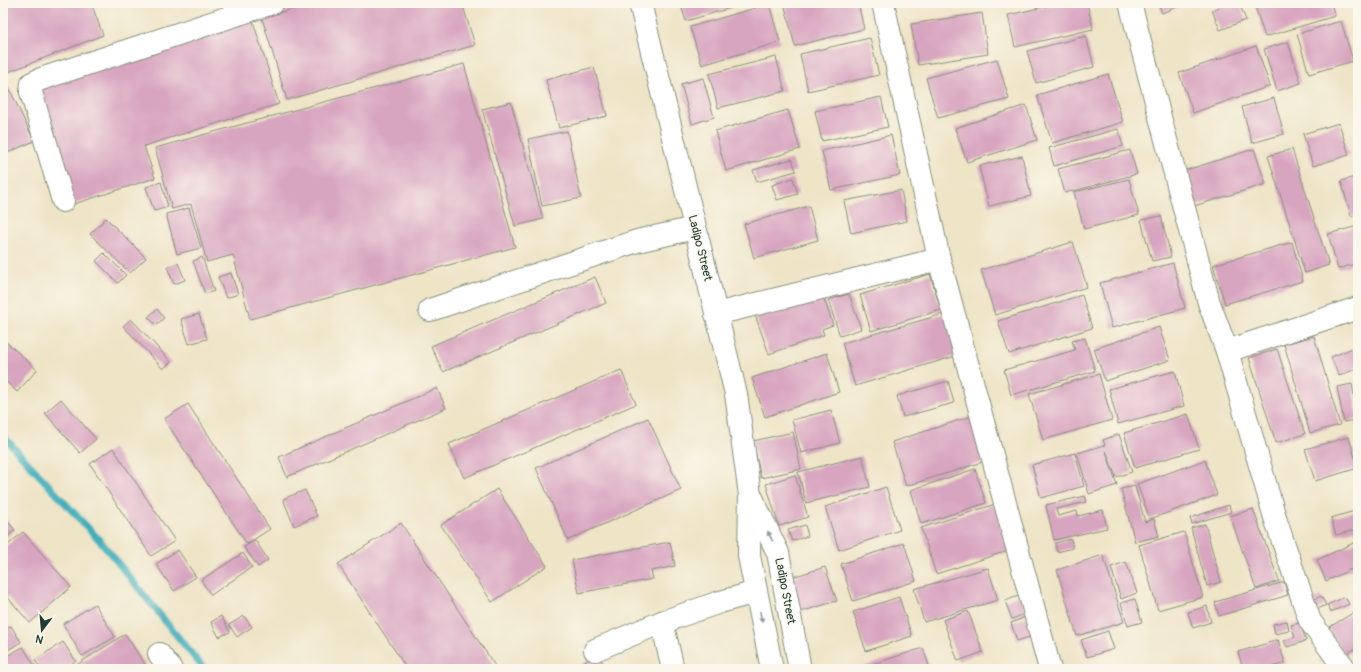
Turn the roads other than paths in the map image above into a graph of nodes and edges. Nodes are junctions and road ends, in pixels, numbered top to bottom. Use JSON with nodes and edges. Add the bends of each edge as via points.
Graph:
{"nodes":[{"id":1,"x":272,"y":3,"type":"edge"},
{"id":2,"x":640,"y":3,"type":"edge"},
{"id":3,"x":883,"y":3,"type":"edge"},
{"id":4,"x":1130,"y":3,"type":"edge"},
{"id":5,"x":63,"y":201,"type":"dead end"},
{"id":6,"x":695,"y":228,"type":"junction"},
{"id":7,"x":939,"y":259,"type":"junction"},
{"id":8,"x":1358,"y":308,"type":"edge"},
{"id":9,"x":430,"y":310,"type":"dead end"},
{"id":10,"x":716,"y":314,"type":"junction"},
{"id":11,"x":1227,"y":351,"type":"junction"},
{"id":12,"x":750,"y":495,"type":"junction"},
{"id":13,"x":756,"y":592,"type":"junction"},
{"id":14,"x":662,"y":622,"type":"junction"},
{"id":15,"x":595,"y":650,"type":"dead end"},
{"id":16,"x":673,"y":669,"type":"edge"},
{"id":17,"x":772,"y":669,"type":"edge"},
{"id":18,"x":800,"y":669,"type":"edge"},
{"id":19,"x":1050,"y":669,"type":"edge"},
{"id":20,"x":1345,"y":669,"type":"edge"}],
"edges":[{"from":1,"to":5,"type":"street","via":[[32,83],[31,92]]},
{"from":2,"to":6,"type":"street","name":"Ladipo Street"},
{"from":3,"to":7,"type":"street"},
{"from":4,"to":11,"type":"street","via":[[1209,303]]},
{"from":6,"to":9,"type":"street","via":[[637,240]]},
{"from":6,"to":10,"type":"street","name":"Ladipo Street"},
{"from":7,"to":10,"type":"street"},
{"from":7,"to":19,"type":"street"},
{"from":8,"to":11,"type":"street"},
{"from":10,"to":12,"type":"street","name":"Ladipo Street","via":[[736,394]]},
{"from":11,"to":20,"type":"street","via":[[1276,521],[1310,621]]},
{"from":12,"to":13,"type":"street","name":"Ladipo Street","via":[[749,556]]},
{"from":18,"to":12,"type":"street","name":"Ladipo Street","one_way":true,"via":[[778,553]]},
{"from":13,"to":14,"type":"street"},
{"from":13,"to":17,"type":"street","name":"Ladipo Street","one_way":true},
{"from":14,"to":15,"type":"street"},
{"from":14,"to":16,"type":"street"}]}
